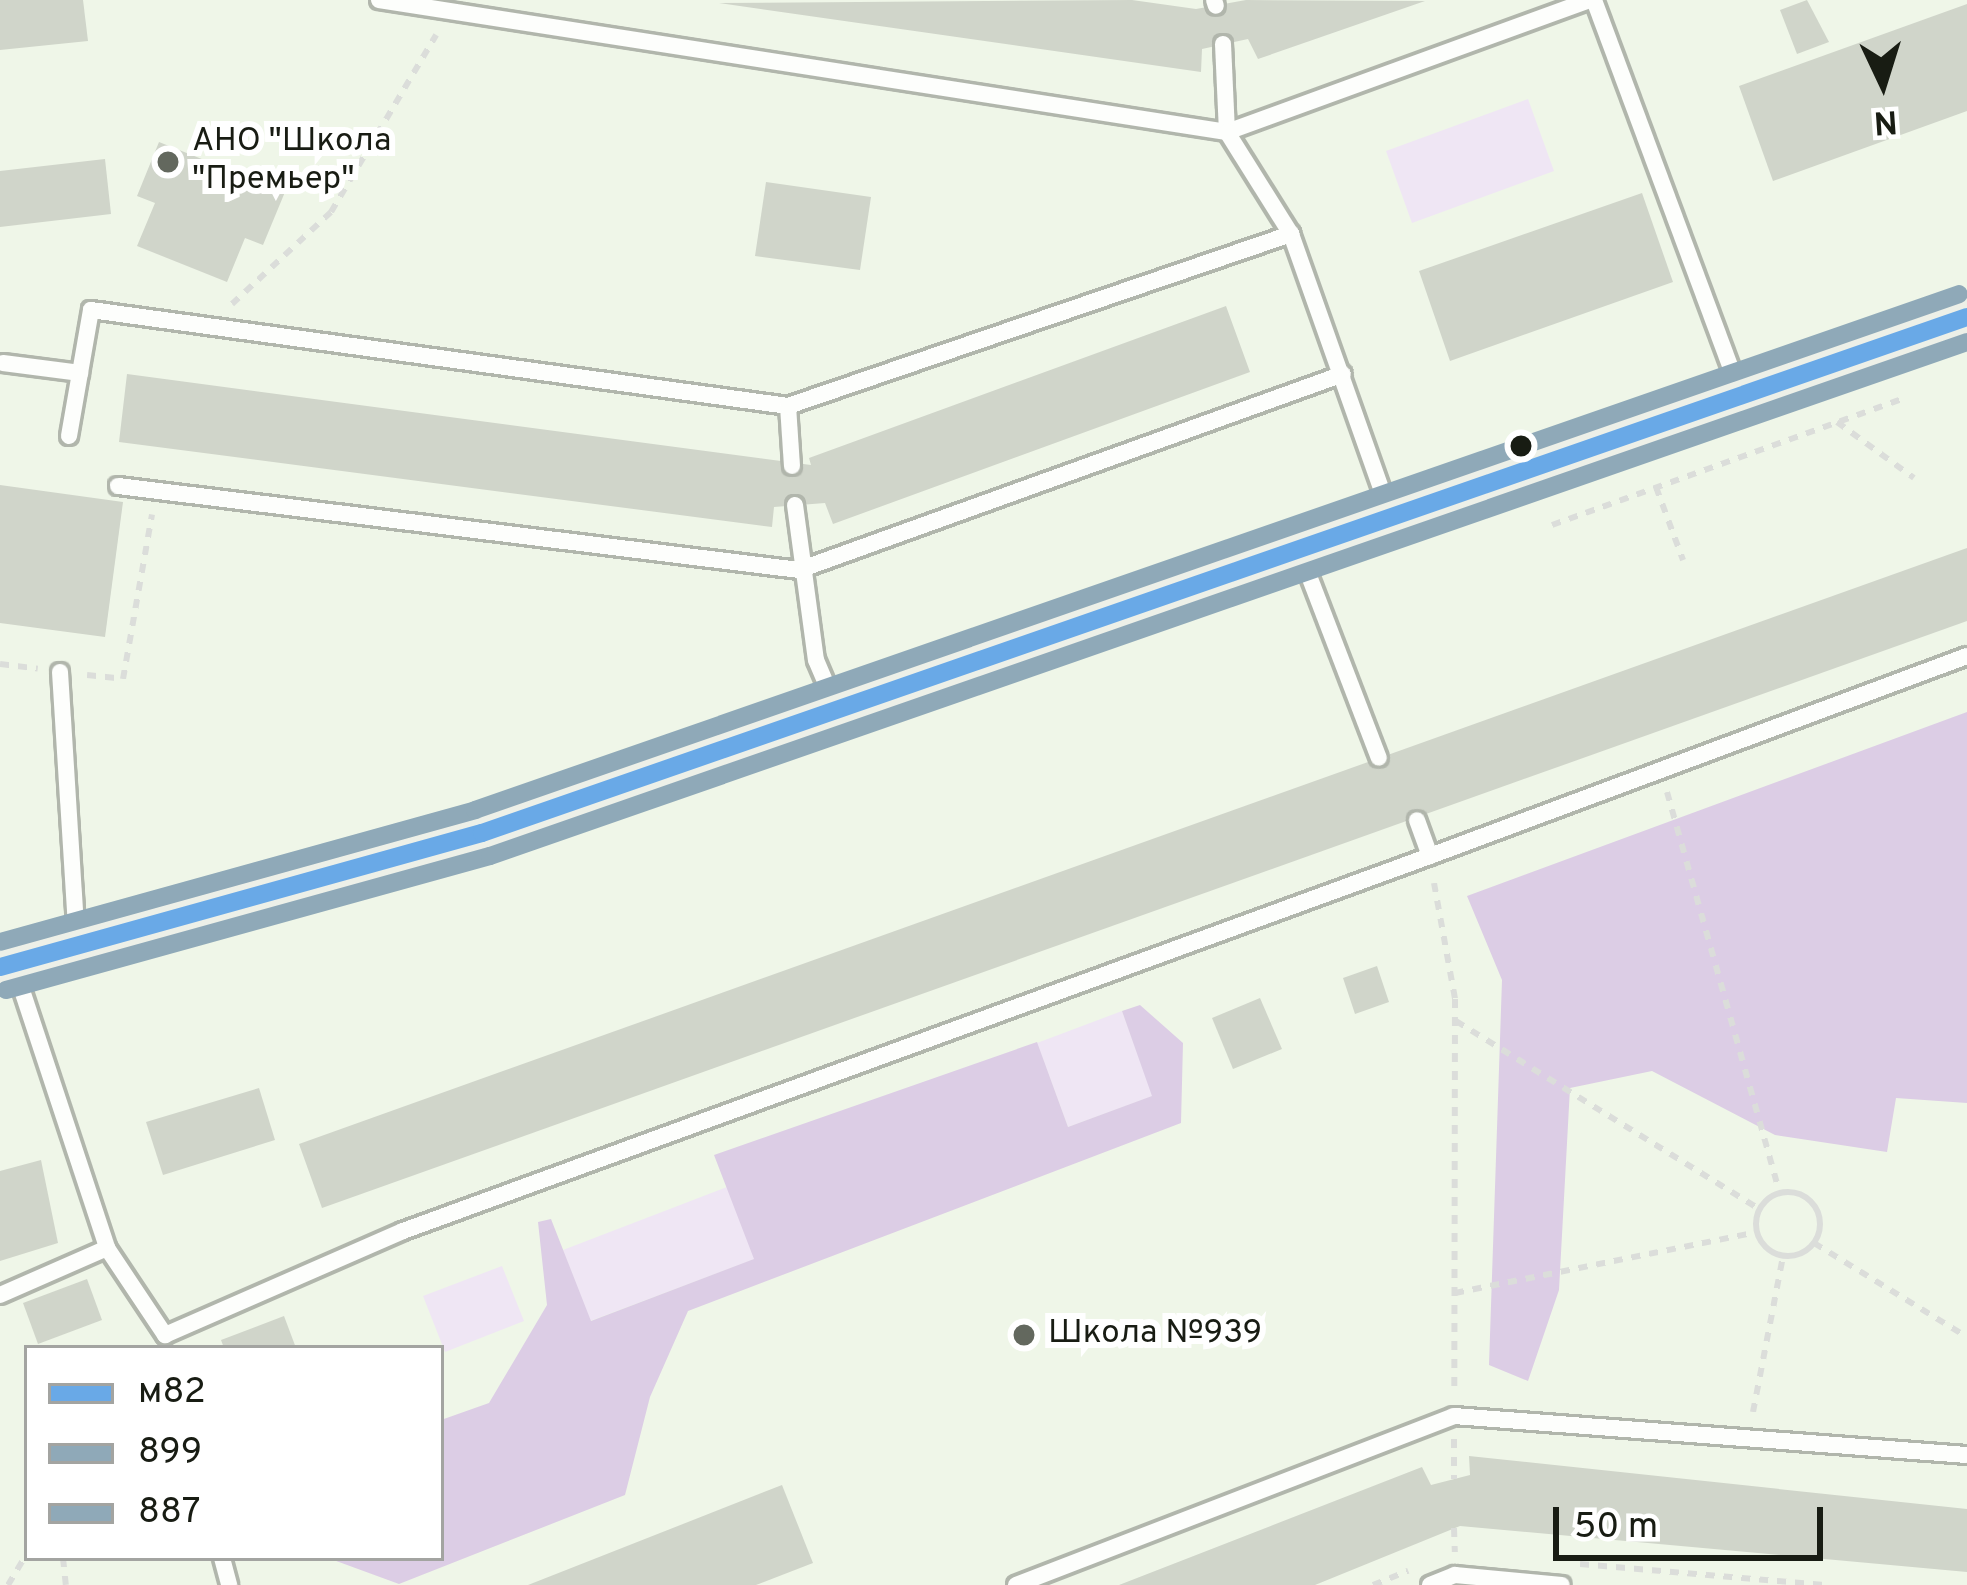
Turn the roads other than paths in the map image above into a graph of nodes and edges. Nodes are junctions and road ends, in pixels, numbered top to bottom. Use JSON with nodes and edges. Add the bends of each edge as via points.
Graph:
{"nodes":[{"id":1,"x":379,"y":0,"type":"edge"},
{"id":2,"x":485,"y":0,"type":"edge"},
{"id":3,"x":1592,"y":0,"type":"edge"},
{"id":4,"x":482,"y":21,"type":"junction"},
{"id":5,"x":1222,"y":44,"type":"dead end"},
{"id":6,"x":1227,"y":132,"type":"junction"},
{"id":7,"x":1291,"y":234,"type":"junction"},
{"id":8,"x":1967,"y":317,"type":"edge"},
{"id":9,"x":3,"y":363,"type":"edge"},
{"id":10,"x":80,"y":374,"type":"junction"},
{"id":11,"x":1343,"y":374,"type":"junction"},
{"id":12,"x":1741,"y":397,"type":"junction"},
{"id":13,"x":788,"y":406,"type":"junction"},
{"id":14,"x":70,"y":436,"type":"dead end"},
{"id":15,"x":792,"y":466,"type":"dead end"},
{"id":16,"x":118,"y":487,"type":"dead end"},
{"id":17,"x":795,"y":506,"type":"dead end"},
{"id":18,"x":1392,"y":519,"type":"junction"},
{"id":19,"x":1300,"y":555,"type":"junction"},
{"id":20,"x":799,"y":570,"type":"junction"},
{"id":21,"x":1967,"y":656,"type":"edge"},
{"id":22,"x":60,"y":672,"type":"road end"},
{"id":23,"x":838,"y":713,"type":"junction"},
{"id":24,"x":1379,"y":758,"type":"dead end"},
{"id":25,"x":1417,"y":820,"type":"dead end"},
{"id":26,"x":1430,"y":856,"type":"junction"},
{"id":27,"x":77,"y":945,"type":"junction"},
{"id":28,"x":6,"y":965,"type":"edge"},
{"id":29,"x":107,"y":1248,"type":"junction"},
{"id":30,"x":0,"y":1295,"type":"edge"},
{"id":31,"x":166,"y":1342,"type":"edge"},
{"id":32,"x":1967,"y":1455,"type":"edge"},
{"id":33,"x":1016,"y":1585,"type":"edge"},
{"id":34,"x":1430,"y":1585,"type":"edge"},
{"id":35,"x":1562,"y":1585,"type":"edge"}],
"edges":[{"from":1,"to":4,"type":"lane"},
{"from":2,"to":4,"type":"lane"},
{"from":3,"to":6,"type":"lane"},
{"from":3,"to":12,"type":"lane"},
{"from":4,"to":6,"type":"lane"},
{"from":5,"to":6,"type":"lane"},
{"from":6,"to":7,"type":"lane"},
{"from":7,"to":11,"type":"lane"},
{"from":7,"to":13,"type":"lane"},
{"from":8,"to":12,"type":"main road"},
{"from":9,"to":10,"type":"lane"},
{"from":10,"to":13,"type":"lane","via":[[91,310]]},
{"from":10,"to":14,"type":"lane"},
{"from":11,"to":18,"type":"lane"},
{"from":11,"to":20,"type":"lane"},
{"from":12,"to":18,"type":"main road"},
{"from":13,"to":15,"type":"lane"},
{"from":16,"to":20,"type":"lane"},
{"from":17,"to":20,"type":"lane"},
{"from":18,"to":19,"type":"main road"},
{"from":19,"to":23,"type":"main road"},
{"from":19,"to":24,"type":"lane"},
{"from":20,"to":23,"type":"lane","via":[[816,660]]},
{"from":21,"to":26,"type":"lane"},
{"from":22,"to":27,"type":"lane"},
{"from":23,"to":27,"type":"main road","via":[[482,833]]},
{"from":25,"to":26,"type":"lane"},
{"from":26,"to":31,"type":"lane","via":[[403,1231]]},
{"from":27,"to":28,"type":"main road"},
{"from":28,"to":29,"type":"lane"},
{"from":29,"to":30,"type":"lane"},
{"from":29,"to":31,"type":"lane"},
{"from":32,"to":33,"type":"lane","via":[[1454,1416]]},
{"from":34,"to":35,"type":"lane","via":[[1455,1575]]}]}
